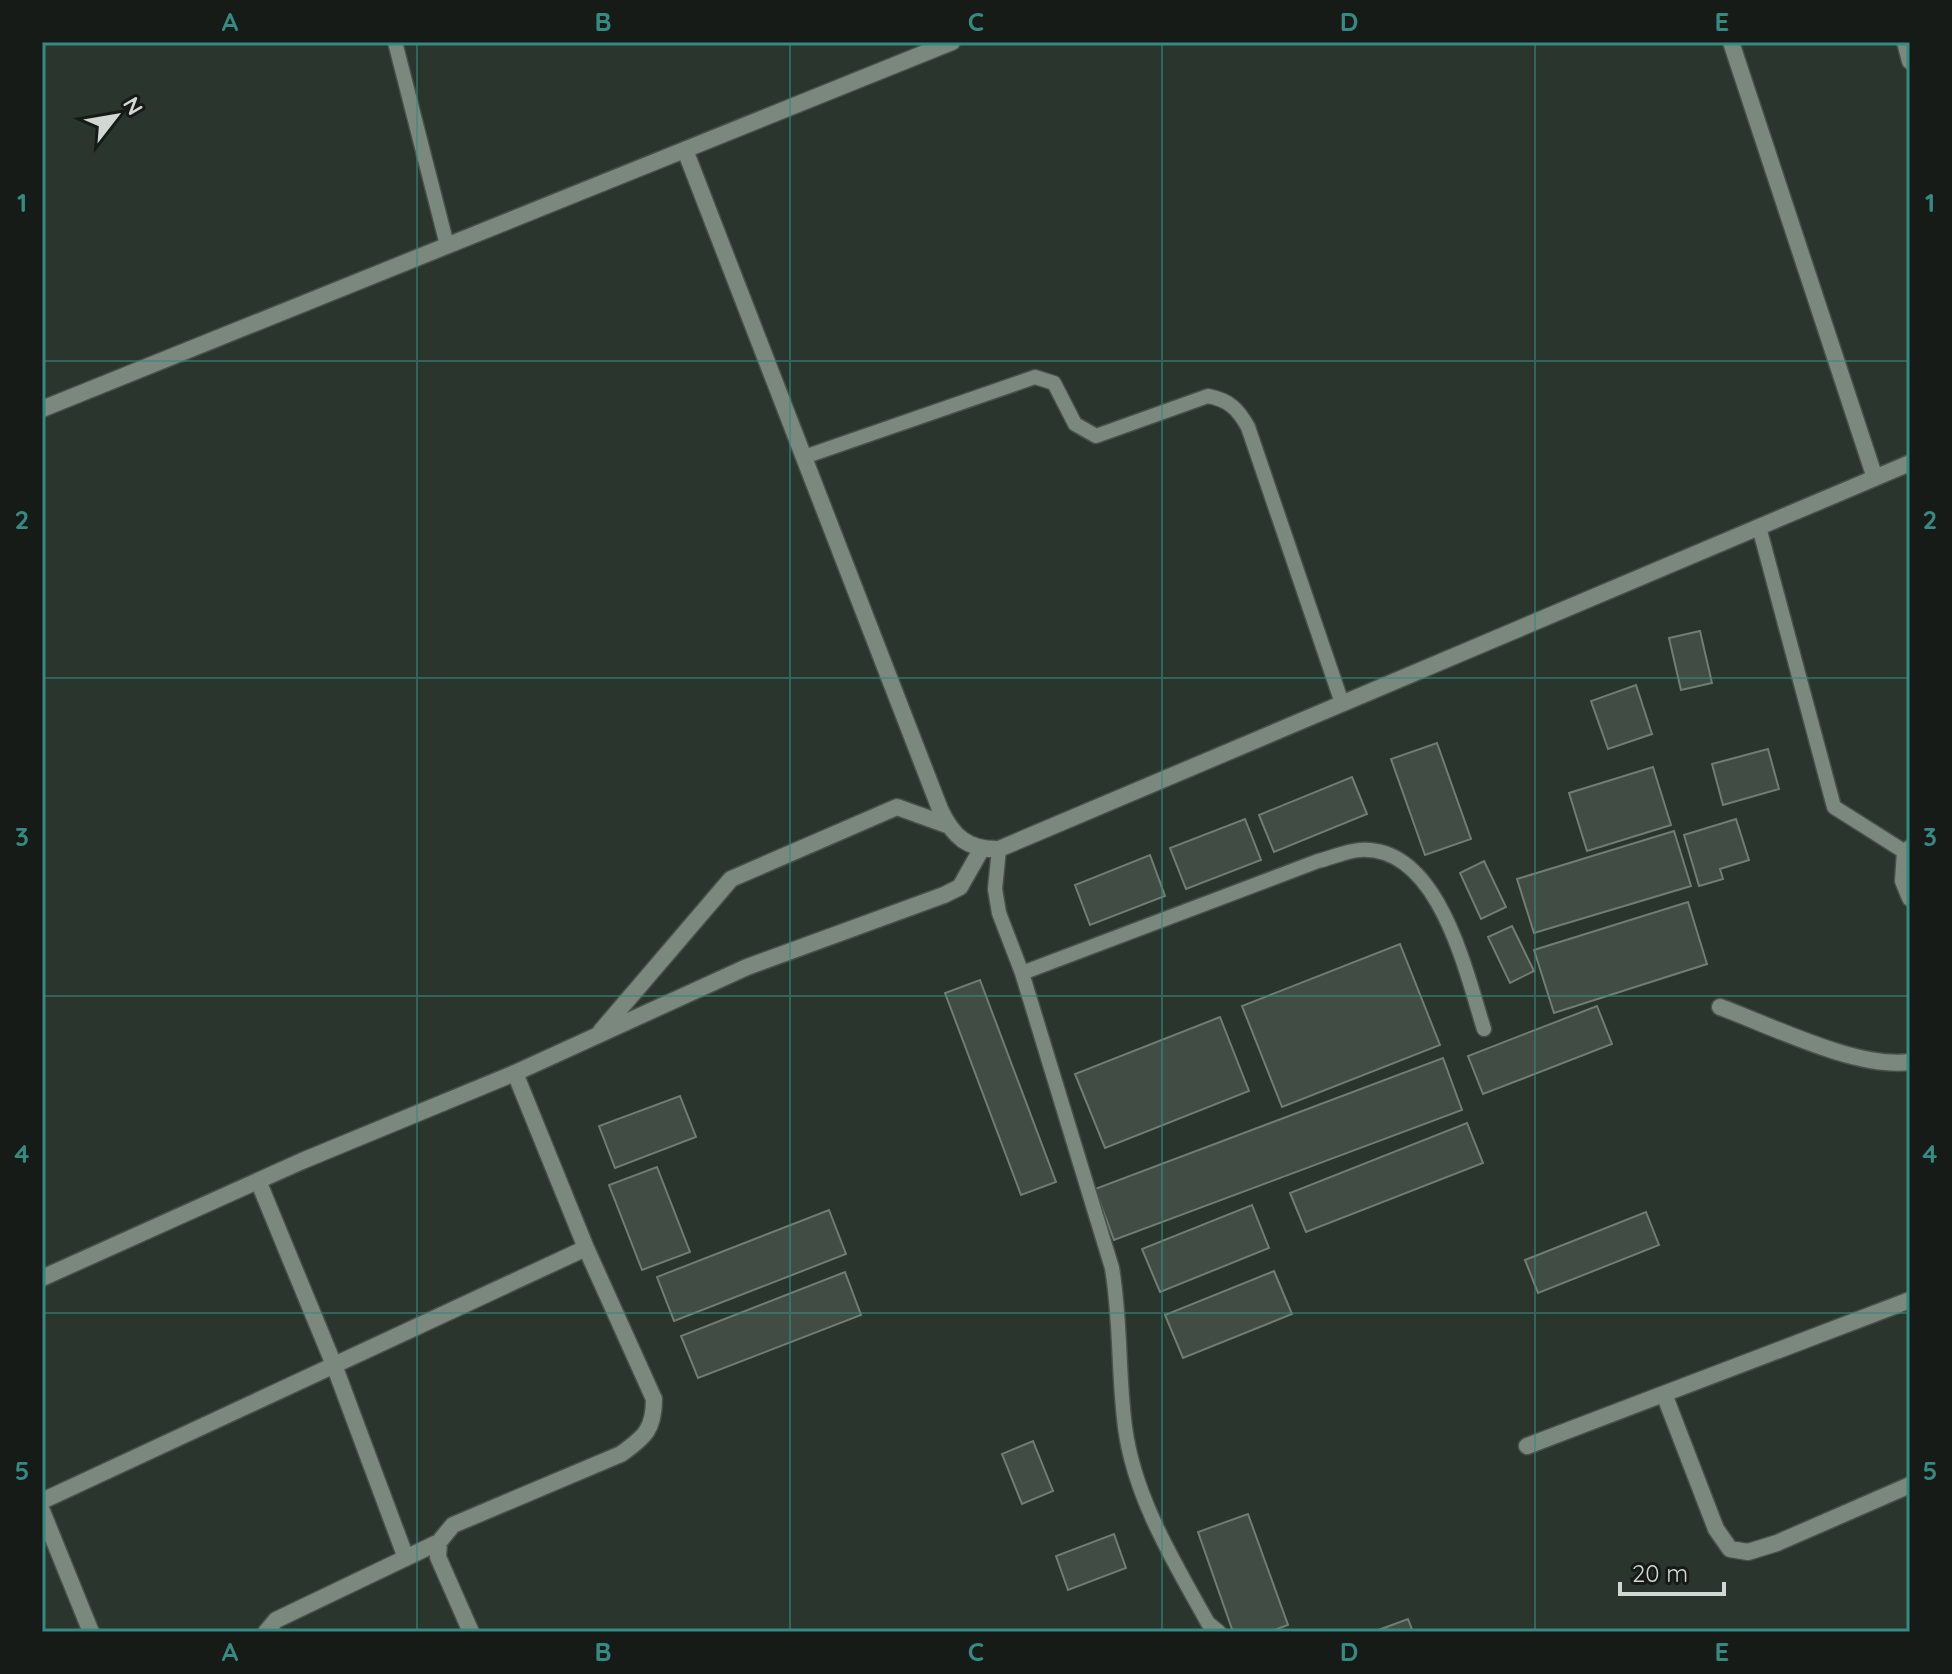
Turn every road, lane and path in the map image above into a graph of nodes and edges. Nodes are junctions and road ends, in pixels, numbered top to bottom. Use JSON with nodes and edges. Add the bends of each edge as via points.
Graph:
{"nodes":[{"id":1,"x":395,"y":42,"type":"edge"},
{"id":2,"x":952,"y":42,"type":"edge"},
{"id":3,"x":1731,"y":42,"type":"edge"},
{"id":4,"x":1905,"y":42,"type":"edge"},
{"id":5,"x":1910,"y":61,"type":"edge"},
{"id":6,"x":685,"y":150,"type":"junction"},
{"id":7,"x":447,"y":245,"type":"junction"},
{"id":8,"x":42,"y":409,"type":"edge"},
{"id":9,"x":804,"y":457,"type":"junction"},
{"id":10,"x":1910,"y":463,"type":"edge"},
{"id":11,"x":1875,"y":478,"type":"junction"},
{"id":12,"x":1759,"y":527,"type":"junction"},
{"id":13,"x":1342,"y":703,"type":"junction"},
{"id":14,"x":947,"y":825,"type":"junction"},
{"id":15,"x":999,"y":849,"type":"junction"},
{"id":16,"x":981,"y":850,"type":"junction"},
{"id":17,"x":1908,"y":850,"type":"edge"},
{"id":18,"x":1910,"y":898,"type":"edge"},
{"id":19,"x":1022,"y":973,"type":"junction"},
{"id":20,"x":1720,"y":1007,"type":"dead end"},
{"id":21,"x":1484,"y":1029,"type":"dead end"},
{"id":22,"x":597,"y":1036,"type":"junction"},
{"id":23,"x":1910,"y":1062,"type":"edge"},
{"id":24,"x":515,"y":1073,"type":"junction"},
{"id":25,"x":259,"y":1183,"type":"junction"},
{"id":26,"x":586,"y":1248,"type":"junction"},
{"id":27,"x":42,"y":1278,"type":"edge"},
{"id":28,"x":1910,"y":1300,"type":"edge"},
{"id":29,"x":334,"y":1365,"type":"junction"},
{"id":30,"x":1664,"y":1394,"type":"junction"},
{"id":31,"x":1527,"y":1446,"type":"dead end"},
{"id":32,"x":1910,"y":1485,"type":"edge"},
{"id":33,"x":42,"y":1501,"type":"edge"},
{"id":34,"x":42,"y":1511,"type":"edge"},
{"id":35,"x":439,"y":1542,"type":"junction"},
{"id":36,"x":406,"y":1558,"type":"junction"},
{"id":37,"x":91,"y":1632,"type":"edge"},
{"id":38,"x":266,"y":1632,"type":"edge"},
{"id":39,"x":471,"y":1632,"type":"edge"},
{"id":40,"x":1219,"y":1632,"type":"edge"}],
"edges":[{"from":1,"to":7,"type":"lane"},
{"from":2,"to":6,"type":"street"},
{"from":3,"to":11,"type":"street"},
{"from":4,"to":5,"type":"street"},
{"from":6,"to":7,"type":"street"},
{"from":6,"to":9,"type":"street"},
{"from":7,"to":8,"type":"street"},
{"from":9,"to":13,"type":"lane","via":[[1035,377],[1054,383],[1075,424],[1096,436],[1208,396],[1222,399],[1237,409],[1248,427]]},
{"from":9,"to":14,"type":"street"},
{"from":10,"to":11,"type":"street"},
{"from":11,"to":12,"type":"street"},
{"from":12,"to":13,"type":"street"},
{"from":12,"to":17,"type":"lane","via":[[1834,807]]},
{"from":13,"to":15,"type":"street"},
{"from":14,"to":16,"type":"street","via":[[963,843]]},
{"from":14,"to":22,"type":"street","via":[[897,807],[731,879]]},
{"from":15,"to":16,"type":"street"},
{"from":15,"to":19,"type":"lane","via":[[999,913]]},
{"from":16,"to":22,"type":"street","via":[[960,887],[944,895],[747,967]]},
{"from":17,"to":18,"type":"street","via":[[1903,881]]},
{"from":19,"to":21,"type":"lane","via":[[1318,861],[1362,850],[1390,857],[1424,880],[1448,919]]},
{"from":19,"to":40,"type":"lane","via":[[1112,1268],[1131,1458],[1161,1538],[1208,1623]]},
{"from":20,"to":23,"type":"street","via":[[1841,1051],[1877,1061]]},
{"from":22,"to":24,"type":"street"},
{"from":24,"to":25,"type":"street"},
{"from":24,"to":26,"type":"street"},
{"from":25,"to":27,"type":"street"},
{"from":25,"to":29,"type":"street"},
{"from":26,"to":29,"type":"street"},
{"from":26,"to":35,"type":"street","via":[[654,1399],[654,1421],[639,1442],[621,1454],[453,1525]]},
{"from":28,"to":30,"type":"street"},
{"from":29,"to":33,"type":"street"},
{"from":29,"to":36,"type":"street"},
{"from":30,"to":31,"type":"street"},
{"from":30,"to":32,"type":"street","via":[[1716,1529],[1730,1549],[1748,1552],[1777,1543]]},
{"from":34,"to":37,"type":"street"},
{"from":35,"to":36,"type":"street"},
{"from":35,"to":39,"type":"street","via":[[438,1557]]},
{"from":36,"to":38,"type":"street","via":[[276,1620]]}]}
